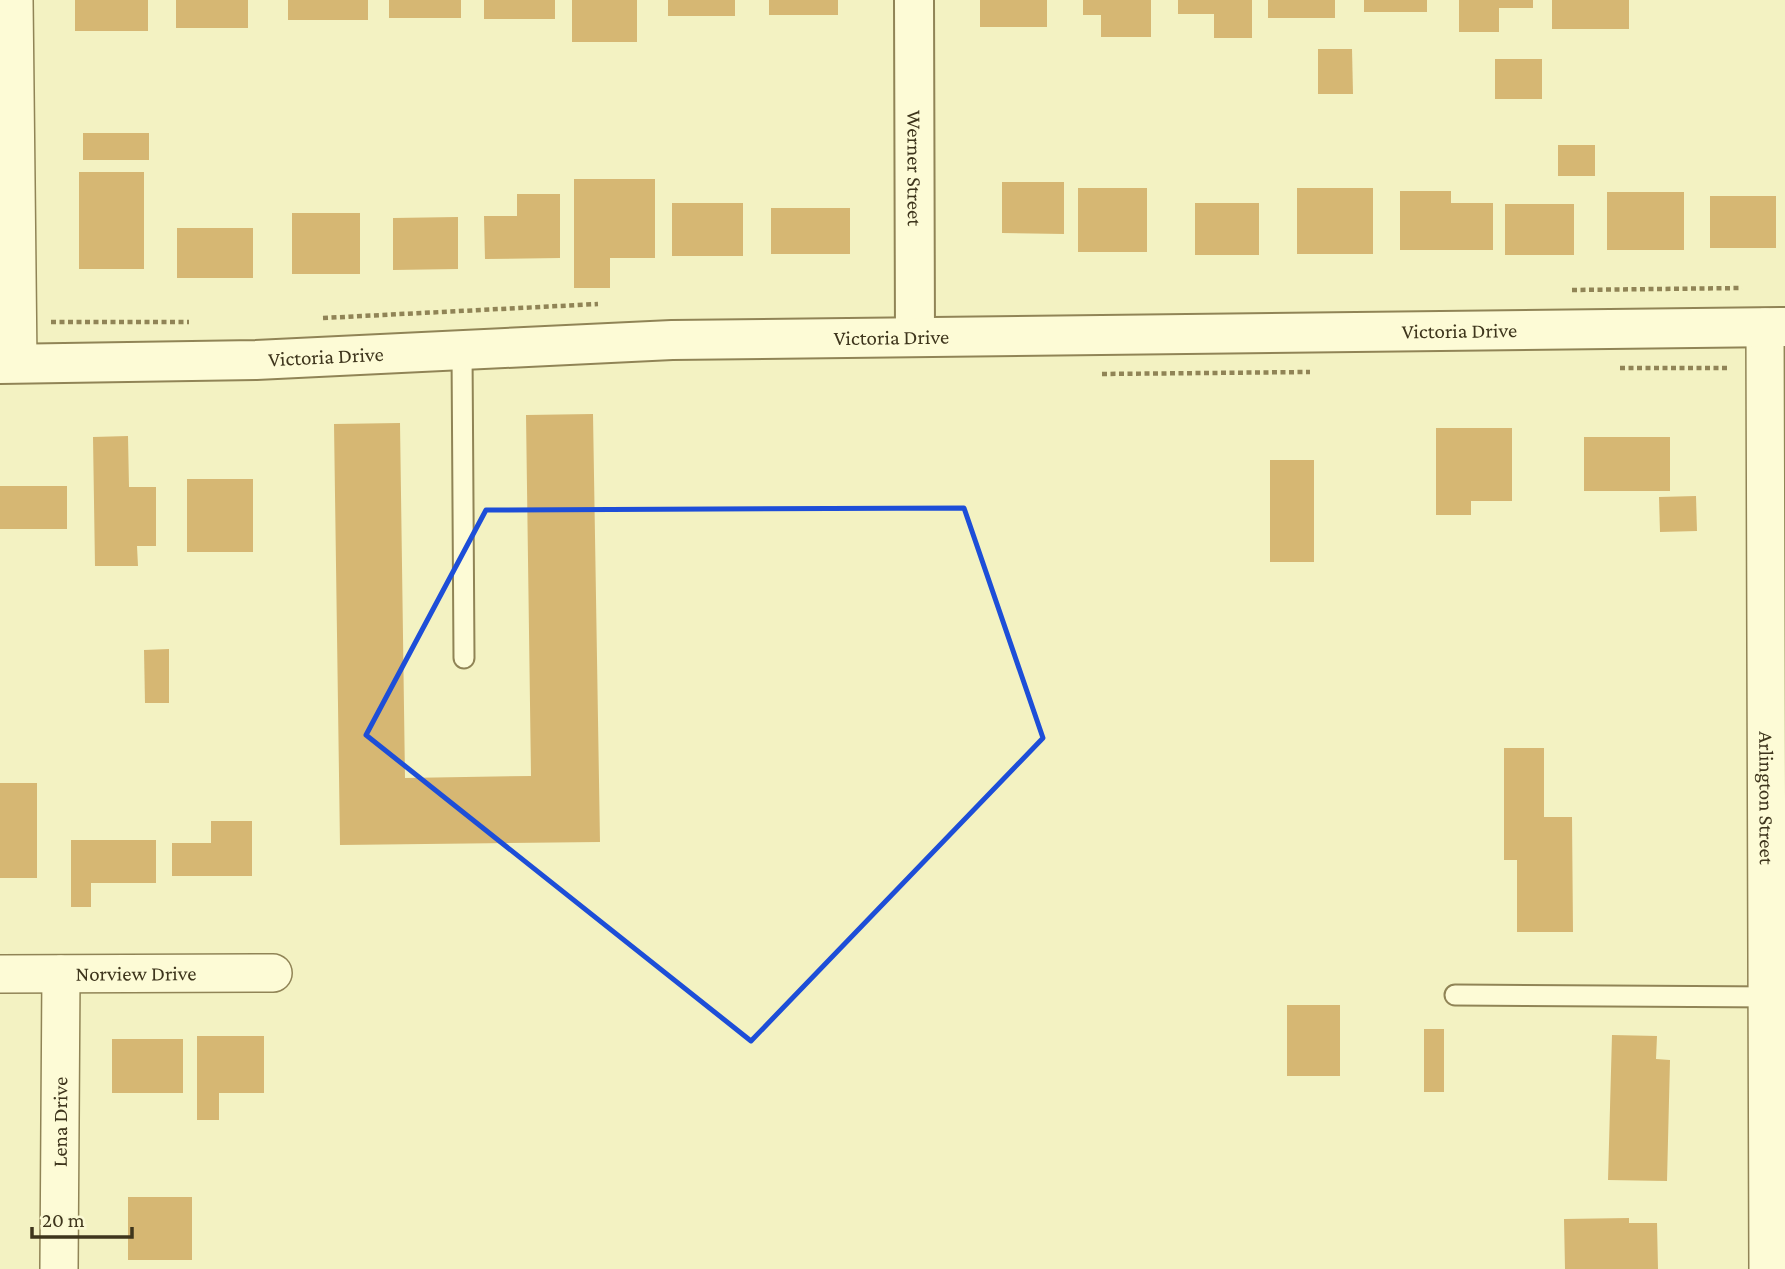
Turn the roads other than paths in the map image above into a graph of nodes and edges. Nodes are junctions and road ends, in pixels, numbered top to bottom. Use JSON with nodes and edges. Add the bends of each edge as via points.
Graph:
{"nodes":[{"id":1,"x":13,"y":0,"type":"edge"},
{"id":2,"x":914,"y":0,"type":"edge"},
{"id":3,"x":1775,"y":327,"type":"edge"},
{"id":4,"x":915,"y":336,"type":"junction"},
{"id":5,"x":462,"y":350,"type":"junction"},
{"id":6,"x":9,"y":364,"type":"edge"},
{"id":7,"x":464,"y":658,"type":"dead end"},
{"id":8,"x":272,"y":973,"type":"dead end"},
{"id":9,"x":0,"y":974,"type":"edge"},
{"id":10,"x":61,"y":974,"type":"junction"},
{"id":11,"x":1455,"y":995,"type":"dead end"},
{"id":12,"x":1776,"y":997,"type":"edge"},
{"id":13,"x":1776,"y":1218,"type":"edge"},
{"id":14,"x":59,"y":1269,"type":"edge"},
{"id":15,"x":1768,"y":1269,"type":"edge"}],
"edges":[{"from":1,"to":6,"type":"street"},
{"from":2,"to":4,"type":"street","name":"Werner Street"},
{"from":3,"to":4,"type":"street","name":"Victoria Drive"},
{"from":3,"to":12,"type":"street","name":"Arlington Street"},
{"from":4,"to":5,"type":"street","name":"Victoria Drive","via":[[671,340]]},
{"from":5,"to":6,"type":"street","name":"Victoria Drive","via":[[256,360]]},
{"from":5,"to":7,"type":"lane"},
{"from":8,"to":10,"type":"street","name":"Norview Drive"},
{"from":9,"to":10,"type":"street","name":"Norview Drive"},
{"from":10,"to":14,"type":"street","name":"Lena Drive"},
{"from":11,"to":12,"type":"lane"},
{"from":12,"to":13,"type":"street","name":"Arlington Street"},
{"from":13,"to":15,"type":"street","name":"Arlington Street"}]}
